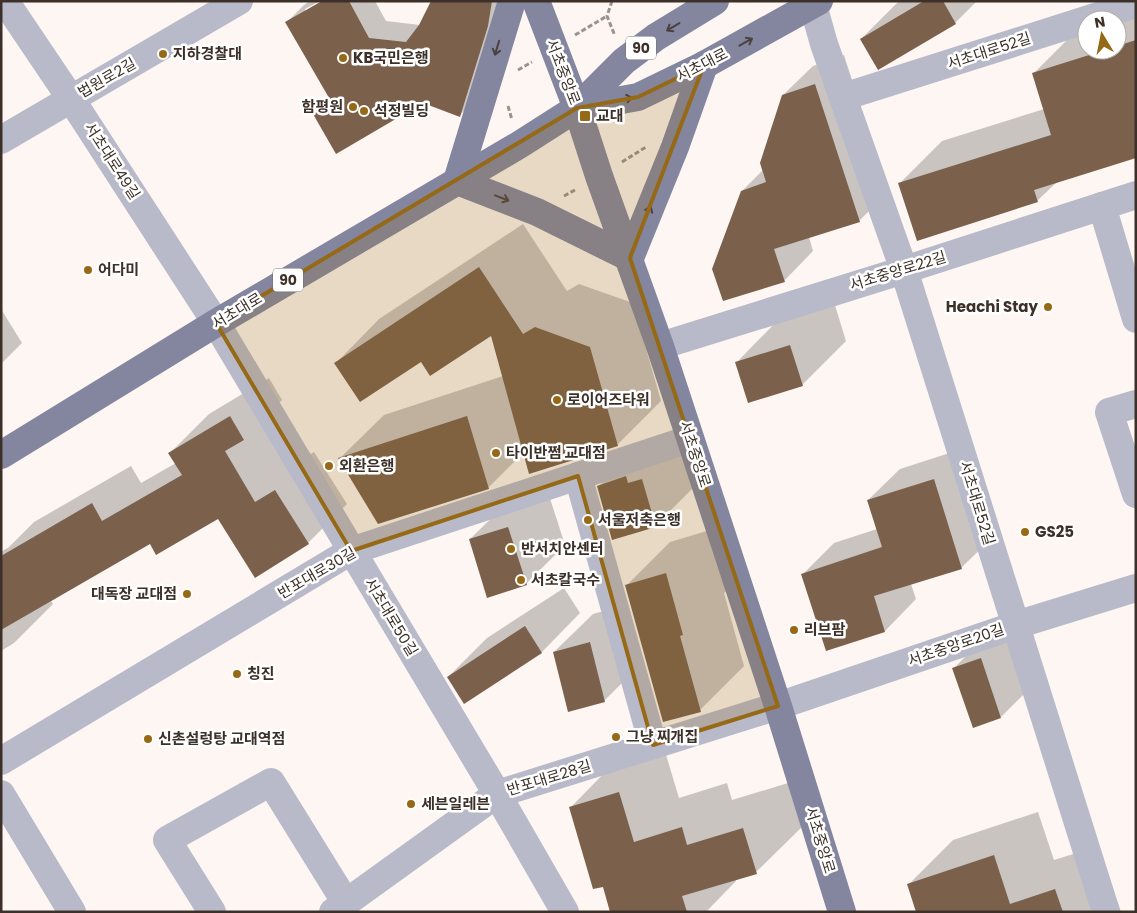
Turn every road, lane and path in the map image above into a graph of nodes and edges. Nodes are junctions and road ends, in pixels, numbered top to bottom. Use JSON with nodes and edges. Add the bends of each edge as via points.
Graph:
{"nodes":[{"id":1,"x":5,"y":1,"type":"edge"},
{"id":2,"x":239,"y":1,"type":"edge"},
{"id":3,"x":512,"y":1,"type":"edge"},
{"id":4,"x":536,"y":1,"type":"edge"},
{"id":5,"x":612,"y":1,"type":"edge"},
{"id":6,"x":715,"y":1,"type":"edge"},
{"id":7,"x":816,"y":3,"type":"edge"},
{"id":8,"x":1136,"y":4,"type":"edge"},
{"id":9,"x":607,"y":16,"type":"dead end"},
{"id":10,"x":704,"y":66,"type":"junction"},
{"id":11,"x":842,"y":98,"type":"junction"},
{"id":12,"x":71,"y":99,"type":"junction"},
{"id":13,"x":577,"y":108,"type":"junction"},
{"id":14,"x":1,"y":140,"type":"edge"},
{"id":15,"x":457,"y":181,"type":"junction"},
{"id":16,"x":1136,"y":195,"type":"edge"},
{"id":17,"x":1102,"y":206,"type":"junction"},
{"id":18,"x":630,"y":258,"type":"junction"},
{"id":19,"x":904,"y":270,"type":"junction"},
{"id":20,"x":1136,"y":319,"type":"edge"},
{"id":21,"x":216,"y":323,"type":"junction"},
{"id":22,"x":660,"y":346,"type":"junction"},
{"id":23,"x":1136,"y":404,"type":"edge"},
{"id":24,"x":690,"y":439,"type":"junction"},
{"id":25,"x":1,"y":455,"type":"edge"},
{"id":26,"x":578,"y":476,"type":"junction"},
{"id":27,"x":1136,"y":494,"type":"edge"},
{"id":28,"x":351,"y":551,"type":"junction"},
{"id":29,"x":1136,"y":588,"type":"edge"},
{"id":30,"x":1016,"y":625,"type":"junction"},
{"id":31,"x":778,"y":706,"type":"junction"},
{"id":32,"x":653,"y":745,"type":"junction"},
{"id":33,"x":1,"y":762,"type":"edge"},
{"id":34,"x":1,"y":794,"type":"edge"},
{"id":35,"x":497,"y":794,"type":"junction"},
{"id":36,"x":340,"y":907,"type":"edge"},
{"id":37,"x":72,"y":912,"type":"edge"},
{"id":38,"x":212,"y":912,"type":"edge"},
{"id":39,"x":565,"y":912,"type":"edge"},
{"id":40,"x":842,"y":912,"type":"edge"},
{"id":41,"x":1106,"y":912,"type":"edge"}],
"edges":[{"from":1,"to":12,"type":"street","name":"서초대로49길"},
{"from":2,"to":12,"type":"street","name":"법원로2길"},
{"from":3,"to":15,"type":"main road","one_way":true},
{"from":4,"to":13,"type":"main road","name":"서초중앙로"},
{"from":5,"to":9,"type":"path"},
{"from":6,"to":13,"type":"main road","name":"서초대로","number":"90","one_way":true,"via":[[624,61]]},
{"from":10,"to":7,"type":"main road","name":"서초대로","number":"90","one_way":true},
{"from":7,"to":11,"type":"street","name":"서초대로52길","via":[[824,44]]},
{"from":8,"to":11,"type":"street","name":"서초대로52길"},
{"from":13,"to":10,"type":"main road","name":"서초대로","number":"90","one_way":true,"via":[[638,97]]},
{"from":18,"to":10,"type":"main road","one_way":true},
{"from":11,"to":19,"type":"street","name":"서초대로52길"},
{"from":12,"to":14,"type":"street","name":"법원로2길"},
{"from":12,"to":21,"type":"street","name":"서초대로49길"},
{"from":13,"to":15,"type":"main road","name":"서초대로","number":"90"},
{"from":13,"to":18,"type":"main road","name":"서초중앙로"},
{"from":15,"to":18,"type":"main road","one_way":true,"via":[[537,212]]},
{"from":15,"to":21,"type":"main road","name":"서초대로","number":"90"},
{"from":16,"to":17,"type":"street","name":"서초중앙로22길"},
{"from":17,"to":19,"type":"street","name":"서초중앙로22길"},
{"from":17,"to":20,"type":"street"},
{"from":18,"to":22,"type":"main road","name":"서초중앙로"},
{"from":19,"to":22,"type":"street","name":"서초중앙로22길"},
{"from":19,"to":30,"type":"street","name":"서초대로52길"},
{"from":21,"to":25,"type":"main road","name":"서초대로","number":"90"},
{"from":21,"to":28,"type":"street","name":"서초대로50길"},
{"from":22,"to":24,"type":"main road","name":"서초중앙로"},
{"from":23,"to":27,"type":"street","via":[[1109,412]]},
{"from":24,"to":26,"type":"street","name":"반포대로30길"},
{"from":24,"to":31,"type":"main road","name":"서초중앙로"},
{"from":26,"to":28,"type":"street","name":"반포대로30길"},
{"from":26,"to":32,"type":"street"},
{"from":28,"to":33,"type":"street","name":"반포대로30길"},
{"from":28,"to":35,"type":"street","name":"서초대로50길"},
{"from":29,"to":30,"type":"street","name":"서초중앙로20길"},
{"from":30,"to":31,"type":"street","name":"서초중앙로20길"},
{"from":30,"to":41,"type":"street","name":"서초대로52길"},
{"from":31,"to":32,"type":"street","name":"반포대로28길"},
{"from":31,"to":40,"type":"main road","name":"서초중앙로"},
{"from":32,"to":35,"type":"street","name":"반포대로28길"},
{"from":34,"to":37,"type":"street"},
{"from":35,"to":36,"type":"street","name":"반포대로28길"},
{"from":35,"to":39,"type":"street","name":"서초대로50길"},
{"from":36,"to":38,"type":"street","name":"반포대로28길","via":[[271,782],[167,840]]}]}
